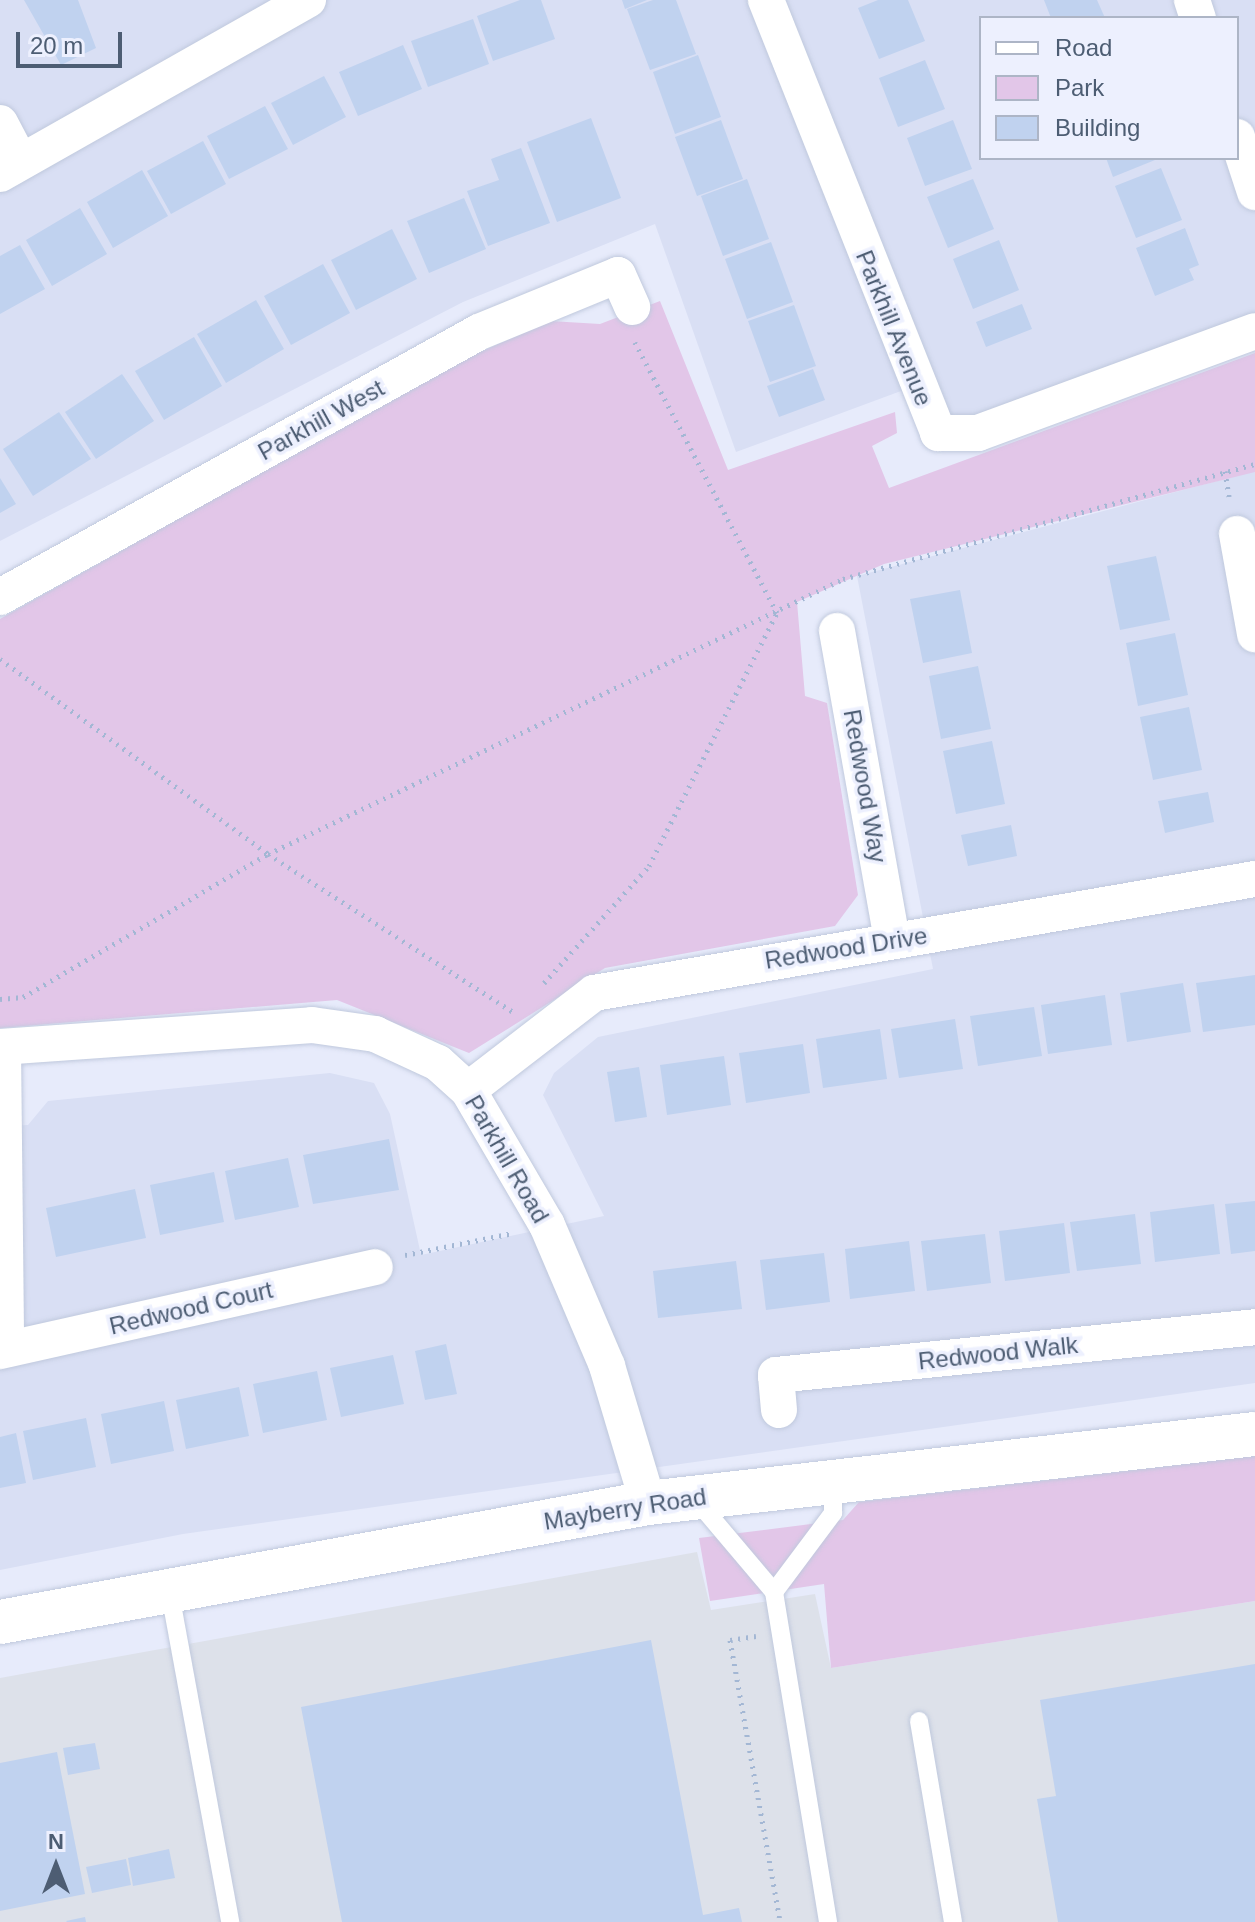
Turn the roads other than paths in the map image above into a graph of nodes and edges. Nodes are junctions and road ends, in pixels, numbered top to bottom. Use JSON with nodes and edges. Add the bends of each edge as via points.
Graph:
{"nodes":[{"id":1,"x":308,"y":0,"type":"edge"},
{"id":2,"x":766,"y":0,"type":"edge"},
{"id":3,"x":0,"y":123,"type":"edge"},
{"id":4,"x":1239,"y":143,"type":"edge"},
{"id":5,"x":10,"y":168,"type":"edge"},
{"id":6,"x":1255,"y":192,"type":"edge"},
{"id":7,"x":629,"y":316,"type":"road end"},
{"id":8,"x":1255,"y":331,"type":"edge"},
{"id":9,"x":1237,"y":534,"type":"dead end"},
{"id":10,"x":0,"y":597,"type":"edge"},
{"id":11,"x":837,"y":631,"type":"dead end"},
{"id":12,"x":1255,"y":634,"type":"edge"},
{"id":13,"x":1255,"y":879,"type":"edge"},
{"id":14,"x":892,"y":941,"type":"junction"},
{"id":15,"x":2,"y":1047,"type":"edge"},
{"id":16,"x":468,"y":1090,"type":"junction"},
{"id":17,"x":389,"y":1261,"type":"road end"},
{"id":18,"x":1255,"y":1327,"type":"edge"},
{"id":19,"x":3,"y":1350,"type":"edge"},
{"id":20,"x":779,"y":1410,"type":"dead end"},
{"id":21,"x":1255,"y":1434,"type":"edge"},
{"id":22,"x":833,"y":1480,"type":"junction"},
{"id":23,"x":693,"y":1497,"type":"junction"},
{"id":24,"x":648,"y":1503,"type":"junction"},
{"id":25,"x":169,"y":1585,"type":"junction"},
{"id":26,"x":774,"y":1592,"type":"junction"},
{"id":27,"x":0,"y":1622,"type":"edge"},
{"id":28,"x":919,"y":1721,"type":"dead end"},
{"id":29,"x":230,"y":1922,"type":"edge"},
{"id":30,"x":828,"y":1922,"type":"edge"},
{"id":31,"x":953,"y":1922,"type":"edge"}],
"edges":[{"from":1,"to":5,"type":"street"},
{"from":2,"to":8,"type":"street","name":"Parkhill Avenue","via":[[930,440],[978,433]]},
{"from":3,"to":5,"type":"street"},
{"from":4,"to":6,"type":"street"},
{"from":7,"to":10,"type":"street","name":"Parkhill West","via":[[618,275],[479,332]]},
{"from":9,"to":12,"type":"street"},
{"from":11,"to":14,"type":"street","name":"Redwood Way"},
{"from":13,"to":14,"type":"street","name":"Redwood Drive"},
{"from":14,"to":16,"type":"street","name":"Redwood Drive","via":[[594,993]]},
{"from":15,"to":16,"type":"street","name":"Parkhill Road","via":[[312,1025],[375,1034],[438,1063]]},
{"from":15,"to":19,"type":"street","name":"Redwood Court"},
{"from":16,"to":24,"type":"street","name":"Parkhill Road","via":[[547,1225],[607,1366]]},
{"from":17,"to":19,"type":"street","name":"Redwood Court"},
{"from":18,"to":20,"type":"street","name":"Redwood Walk","via":[[776,1375]]},
{"from":21,"to":22,"type":"street","name":"Mayberry Road"},
{"from":22,"to":23,"type":"street","name":"Mayberry Road"},
{"from":22,"to":26,"type":"lane","via":[[833,1513]]},
{"from":23,"to":24,"type":"street","name":"Mayberry Road"},
{"from":23,"to":26,"type":"lane"},
{"from":24,"to":25,"type":"street","name":"Mayberry Road"},
{"from":25,"to":27,"type":"street","name":"Mayberry Road"},
{"from":25,"to":29,"type":"lane"},
{"from":26,"to":30,"type":"lane"},
{"from":28,"to":31,"type":"lane"}]}
